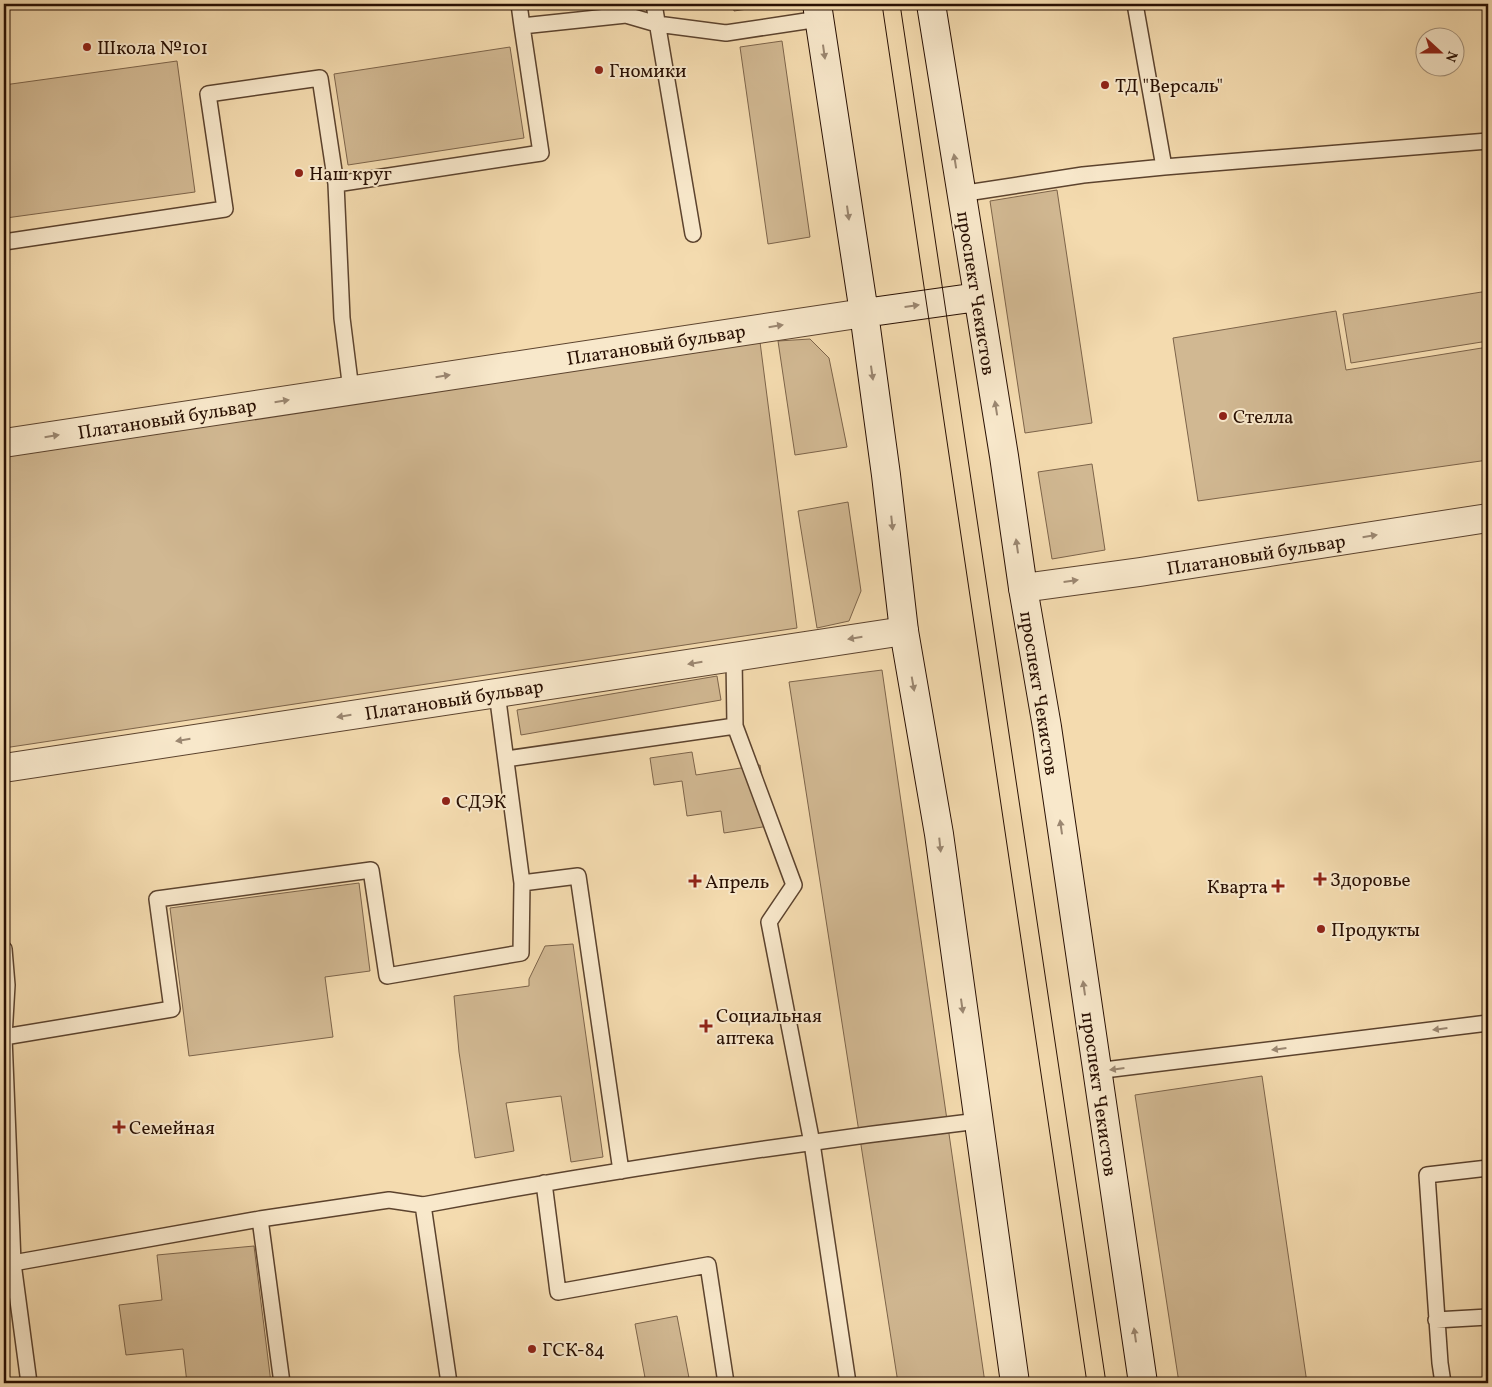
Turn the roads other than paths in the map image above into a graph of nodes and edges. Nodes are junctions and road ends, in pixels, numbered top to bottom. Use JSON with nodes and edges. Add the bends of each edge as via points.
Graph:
{"nodes":[{"id":1,"x":519,"y":4,"type":"edge"},
{"id":2,"x":654,"y":4,"type":"edge"},
{"id":3,"x":931,"y":4,"type":"edge"},
{"id":4,"x":1136,"y":4,"type":"edge"},
{"id":5,"x":818,"y":11,"type":"edge"},
{"id":6,"x":657,"y":24,"type":"junction"},
{"id":7,"x":522,"y":26,"type":"junction"},
{"id":8,"x":1488,"y":141,"type":"edge"},
{"id":9,"x":1164,"y":167,"type":"junction"},
{"id":10,"x":336,"y":184,"type":"junction"},
{"id":11,"x":960,"y":194,"type":"junction"},
{"id":12,"x":693,"y":234,"type":"dead end"},
{"id":13,"x":4,"y":242,"type":"edge"},
{"id":14,"x":978,"y":297,"type":"junction"},
{"id":15,"x":864,"y":313,"type":"junction"},
{"id":16,"x":352,"y":390,"type":"junction"},
{"id":17,"x":4,"y":443,"type":"edge"},
{"id":18,"x":1488,"y":518,"type":"edge"},
{"id":19,"x":1023,"y":588,"type":"junction"},
{"id":20,"x":904,"y":631,"type":"junction"},
{"id":21,"x":734,"y":657,"type":"junction"},
{"id":22,"x":497,"y":693,"type":"junction"},
{"id":23,"x":735,"y":726,"type":"junction"},
{"id":24,"x":506,"y":759,"type":"junction"},
{"id":25,"x":4,"y":768,"type":"edge"},
{"id":26,"x":522,"y":883,"type":"junction"},
{"id":27,"x":4,"y":949,"type":"edge"},
{"id":28,"x":5,"y":985,"type":"edge"},
{"id":29,"x":1488,"y":1023,"type":"edge"},
{"id":30,"x":4,"y":1036,"type":"edge"},
{"id":31,"x":1096,"y":1071,"type":"junction"},
{"id":32,"x":978,"y":1121,"type":"junction"},
{"id":33,"x":812,"y":1143,"type":"junction"},
{"id":34,"x":1488,"y":1168,"type":"edge"},
{"id":35,"x":621,"y":1171,"type":"junction"},
{"id":36,"x":544,"y":1183,"type":"junction"},
{"id":37,"x":423,"y":1205,"type":"junction"},
{"id":38,"x":260,"y":1219,"type":"junction"},
{"id":39,"x":8,"y":1264,"type":"edge"},
{"id":40,"x":1488,"y":1317,"type":"edge"},
{"id":41,"x":1436,"y":1320,"type":"junction"},
{"id":42,"x":29,"y":1383,"type":"edge"},
{"id":43,"x":282,"y":1383,"type":"edge"},
{"id":44,"x":450,"y":1383,"type":"edge"},
{"id":45,"x":726,"y":1383,"type":"edge"},
{"id":46,"x":848,"y":1383,"type":"edge"},
{"id":47,"x":1015,"y":1383,"type":"edge"},
{"id":48,"x":1143,"y":1383,"type":"edge"},
{"id":49,"x":1443,"y":1383,"type":"edge"}],
"edges":[{"from":1,"to":7,"type":"lane"},
{"from":2,"to":6,"type":"lane"},
{"from":11,"to":3,"type":"main road","name":"проспект Чекистов","one_way":true},
{"from":4,"to":9,"type":"lane"},
{"from":5,"to":6,"type":"lane","via":[[726,33]]},
{"from":5,"to":15,"type":"main road","one_way":true},
{"from":6,"to":7,"type":"lane","via":[[626,15]]},
{"from":6,"to":12,"type":"lane"},
{"from":7,"to":10,"type":"lane","via":[[541,153]]},
{"from":8,"to":9,"type":"lane"},
{"from":9,"to":11,"type":"lane","via":[[1083,175]]},
{"from":10,"to":13,"type":"lane","via":[[320,78],[208,94],[225,210]]},
{"from":10,"to":16,"type":"lane","via":[[342,318]]},
{"from":11,"to":14,"type":"main road","name":"проспект Чекистов"},
{"from":15,"to":14,"type":"main road","name":"Платановый бульвар","one_way":true},
{"from":19,"to":14,"type":"main road","name":"проспект Чекистов","one_way":true},
{"from":16,"to":15,"type":"main road","name":"Платановый бульвар","one_way":true},
{"from":15,"to":20,"type":"main road","one_way":true},
{"from":17,"to":16,"type":"main road","name":"Платановый бульвар","one_way":true},
{"from":19,"to":18,"type":"main road","name":"Платановый бульвар","one_way":true},
{"from":31,"to":19,"type":"main road","name":"проспект Чекистов","one_way":true,"via":[[1047,727]]},
{"from":20,"to":21,"type":"main road","name":"Платановый бульвар","one_way":true},
{"from":20,"to":32,"type":"main road","one_way":true,"via":[[939,834]]},
{"from":21,"to":22,"type":"main road","name":"Платановый бульвар","one_way":true},
{"from":21,"to":23,"type":"lane"},
{"from":22,"to":24,"type":"lane"},
{"from":22,"to":25,"type":"main road","name":"Платановый бульвар","one_way":true},
{"from":23,"to":24,"type":"lane"},
{"from":23,"to":33,"type":"lane","via":[[794,886],[769,922]]},
{"from":24,"to":26,"type":"lane"},
{"from":26,"to":30,"type":"lane","via":[[521,953],[387,976],[371,870],[157,899],[172,1009]]},
{"from":26,"to":35,"type":"lane","via":[[578,876]]},
{"from":27,"to":28,"type":"lane"},
{"from":28,"to":30,"type":"lane"},
{"from":29,"to":31,"type":"lane","one_way":true},
{"from":30,"to":39,"type":"lane"},
{"from":48,"to":31,"type":"main road","name":"проспект Чекистов","one_way":true},
{"from":32,"to":33,"type":"lane"},
{"from":32,"to":47,"type":"main road"},
{"from":33,"to":35,"type":"lane"},
{"from":33,"to":46,"type":"lane"},
{"from":34,"to":41,"type":"lane","via":[[1427,1175]]},
{"from":35,"to":36,"type":"lane"},
{"from":36,"to":37,"type":"lane"},
{"from":36,"to":45,"type":"lane","via":[[558,1292],[708,1264]]},
{"from":37,"to":38,"type":"lane","via":[[389,1200]]},
{"from":37,"to":44,"type":"lane"},
{"from":38,"to":39,"type":"lane"},
{"from":38,"to":43,"type":"lane"},
{"from":39,"to":42,"type":"lane"},
{"from":40,"to":41,"type":"lane"},
{"from":41,"to":49,"type":"lane"}]}
